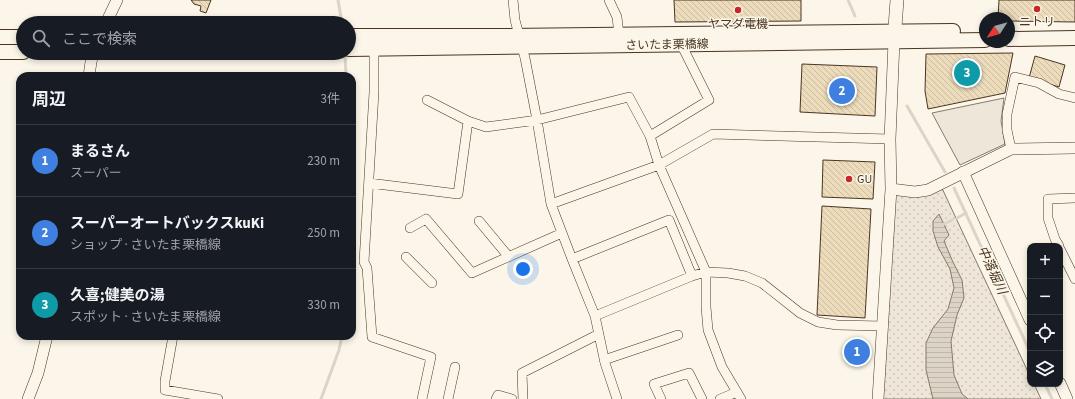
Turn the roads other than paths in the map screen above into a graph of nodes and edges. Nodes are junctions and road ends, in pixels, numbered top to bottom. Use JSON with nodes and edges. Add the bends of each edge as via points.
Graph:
{"nodes":[{"id":1,"x":117,"y":0,"type":"edge"},
{"id":2,"x":513,"y":0,"type":"edge"},
{"id":3,"x":609,"y":0,"type":"edge"},
{"id":4,"x":897,"y":0,"type":"edge"},
{"id":5,"x":109,"y":16,"type":"edge"},
{"id":6,"x":1075,"y":29,"type":"edge"},
{"id":7,"x":979,"y":30,"type":"edge"},
{"id":8,"x":1015,"y":30,"type":"edge"},
{"id":9,"x":619,"y":35,"type":"junction"},
{"id":10,"x":356,"y":36,"type":"edge"},
{"id":11,"x":894,"y":36,"type":"junction"},
{"id":12,"x":16,"y":37,"type":"edge"},
{"id":13,"x":0,"y":38,"type":"edge"},
{"id":14,"x":1075,"y":38,"type":"edge"},
{"id":15,"x":979,"y":40,"type":"edge"},
{"id":16,"x":1015,"y":40,"type":"edge"},
{"id":17,"x":521,"y":41,"type":"junction"},
{"id":18,"x":681,"y":44,"type":"junction"},
{"id":19,"x":356,"y":48,"type":"edge"},
{"id":20,"x":374,"y":48,"type":"junction"},
{"id":21,"x":0,"y":52,"type":"edge"},
{"id":22,"x":16,"y":52,"type":"edge"},
{"id":23,"x":91,"y":60,"type":"edge"},
{"id":24,"x":89,"y":72,"type":"edge"},
{"id":25,"x":1075,"y":98,"type":"edge"},
{"id":26,"x":427,"y":100,"type":"dead end"},
{"id":27,"x":537,"y":120,"type":"junction"},
{"id":28,"x":468,"y":121,"type":"junction"},
{"id":29,"x":650,"y":136,"type":"junction"},
{"id":30,"x":890,"y":139,"type":"junction"},
{"id":31,"x":1075,"y":148,"type":"edge"},
{"id":32,"x":1011,"y":149,"type":"junction"},
{"id":33,"x":659,"y":164,"type":"junction"},
{"id":34,"x":963,"y":172,"type":"junction"},
{"id":35,"x":369,"y":183,"type":"junction"},
{"id":36,"x":891,"y":189,"type":"junction"},
{"id":37,"x":1075,"y":198,"type":"edge"},
{"id":38,"x":551,"y":204,"type":"junction"},
{"id":39,"x":479,"y":221,"type":"dead end"},
{"id":40,"x":410,"y":228,"type":"dead end"},
{"id":41,"x":562,"y":233,"type":"junction"},
{"id":42,"x":1057,"y":243,"type":"edge"},
{"id":43,"x":1063,"y":255,"type":"edge"},
{"id":44,"x":406,"y":257,"type":"dead end"},
{"id":45,"x":509,"y":257,"type":"junction"},
{"id":46,"x":572,"y":259,"type":"junction"},
{"id":47,"x":706,"y":272,"type":"junction"},
{"id":48,"x":692,"y":276,"type":"junction"},
{"id":49,"x":1075,"y":279,"type":"edge"},
{"id":50,"x":432,"y":283,"type":"dead end"},
{"id":51,"x":1028,"y":315,"type":"edge"},
{"id":52,"x":595,"y":316,"type":"junction"},
{"id":53,"x":883,"y":326,"type":"junction"},
{"id":54,"x":599,"y":334,"type":"junction"},
{"id":55,"x":678,"y":335,"type":"dead end"},
{"id":56,"x":46,"y":340,"type":"edge"},
{"id":57,"x":172,"y":340,"type":"edge"},
{"id":58,"x":604,"y":360,"type":"junction"},
{"id":59,"x":455,"y":367,"type":"dead end"},
{"id":60,"x":1062,"y":387,"type":"edge"},
{"id":61,"x":739,"y":396,"type":"edge"},
{"id":62,"x":28,"y":399,"type":"edge"},
{"id":63,"x":218,"y":399,"type":"edge"},
{"id":64,"x":422,"y":399,"type":"edge"},
{"id":65,"x":448,"y":399,"type":"edge"},
{"id":66,"x":496,"y":399,"type":"edge"},
{"id":67,"x":512,"y":399,"type":"edge"},
{"id":68,"x":523,"y":399,"type":"edge"},
{"id":69,"x":617,"y":399,"type":"edge"},
{"id":70,"x":661,"y":399,"type":"edge"},
{"id":71,"x":702,"y":399,"type":"edge"},
{"id":72,"x":720,"y":399,"type":"edge"},
{"id":73,"x":878,"y":399,"type":"edge"},
{"id":74,"x":1067,"y":399,"type":"edge"}],
"edges":[{"from":1,"to":5,"type":"street"},
{"from":2,"to":17,"type":"street"},
{"from":3,"to":9,"type":"street","via":[[617,17]]},
{"from":4,"to":11,"type":"main road"},
{"from":6,"to":8,"type":"main road"},
{"from":7,"to":11,"type":"main road","name":"さいたま栗橋線"},
{"from":9,"to":11,"type":"main road","name":"さいたま栗橋線"},
{"from":9,"to":17,"type":"main road","name":"さいたま栗橋線"},
{"from":10,"to":17,"type":"main road","name":"さいたま栗橋線"},
{"from":11,"to":15,"type":"main road","name":"さいたま栗橋線"},
{"from":11,"to":18,"type":"main road","name":"さいたま栗橋線"},
{"from":11,"to":30,"type":"street"},
{"from":12,"to":13,"type":"main road"},
{"from":14,"to":16,"type":"main road"},
{"from":17,"to":18,"type":"main road","name":"さいたま栗橋線"},
{"from":17,"to":20,"type":"main road","name":"さいたま栗橋線"},
{"from":17,"to":27,"type":"street"},
{"from":18,"to":29,"type":"street","via":[[709,100]]},
{"from":19,"to":20,"type":"main road","name":"さいたま栗橋線"},
{"from":20,"to":35,"type":"street"},
{"from":21,"to":22,"type":"main road"},
{"from":23,"to":24,"type":"street"},
{"from":25,"to":32,"type":"street","via":[[1059,94],[1039,83],[1015,77],[1007,114]]},
{"from":26,"to":28,"type":"street"},
{"from":27,"to":28,"type":"street","via":[[486,127]]},
{"from":27,"to":29,"type":"street","via":[[629,97]]},
{"from":27,"to":38,"type":"street"},
{"from":28,"to":35,"type":"street","via":[[458,194]]},
{"from":29,"to":33,"type":"street"},
{"from":30,"to":33,"type":"street","via":[[713,134]]},
{"from":30,"to":36,"type":"street"},
{"from":31,"to":32,"type":"street"},
{"from":32,"to":34,"type":"street"},
{"from":33,"to":38,"type":"street"},
{"from":33,"to":47,"type":"street"},
{"from":34,"to":36,"type":"street","via":[[928,190],[915,192]]},
{"from":34,"to":51,"type":"street"},
{"from":35,"to":64,"type":"street","via":[[364,262],[367,268],[372,337],[431,357]]},
{"from":36,"to":53,"type":"street"},
{"from":37,"to":42,"type":"street","via":[[1048,199],[1048,218]]},
{"from":38,"to":41,"type":"street"},
{"from":39,"to":45,"type":"street"},
{"from":40,"to":45,"type":"street","via":[[426,219],[472,273]]},
{"from":41,"to":45,"type":"street"},
{"from":41,"to":46,"type":"street"},
{"from":43,"to":49,"type":"street"},
{"from":44,"to":50,"type":"street"},
{"from":46,"to":48,"type":"street","via":[[669,220]]},
{"from":46,"to":52,"type":"street"},
{"from":47,"to":48,"type":"street"},
{"from":47,"to":53,"type":"street","via":[[745,276],[762,283],[800,313],[818,322]]},
{"from":47,"to":61,"type":"street","via":[[708,330],[722,367]]},
{"from":48,"to":52,"type":"street"},
{"from":52,"to":54,"type":"street"},
{"from":53,"to":73,"type":"street"},
{"from":54,"to":58,"type":"street"},
{"from":54,"to":68,"type":"street","via":[[522,373]]},
{"from":55,"to":58,"type":"street"},
{"from":56,"to":62,"type":"street"},
{"from":57,"to":63,"type":"street","via":[[165,390]]},
{"from":58,"to":69,"type":"street"},
{"from":59,"to":65,"type":"street"},
{"from":60,"to":74,"type":"street"},
{"from":61,"to":72,"type":"street"},
{"from":66,"to":67,"type":"street","via":[[498,395]]},
{"from":70,"to":71,"type":"street","via":[[654,384],[689,373]]}]}
